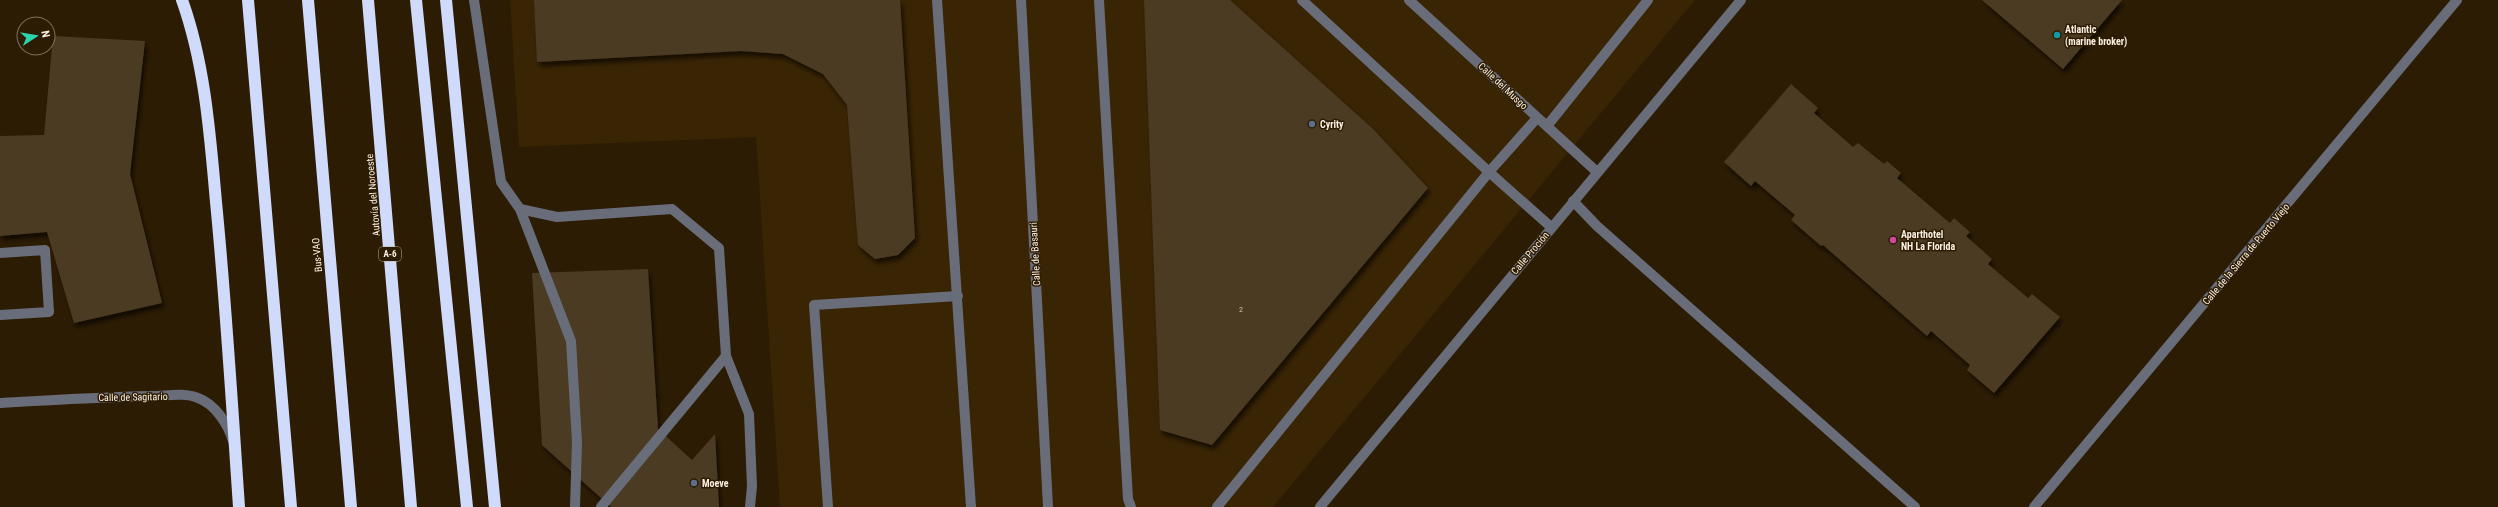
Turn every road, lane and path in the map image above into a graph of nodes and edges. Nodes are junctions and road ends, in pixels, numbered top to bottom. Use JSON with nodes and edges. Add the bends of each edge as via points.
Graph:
{"nodes":[{"id":1,"x":182,"y":0,"type":"edge"},
{"id":2,"x":248,"y":0,"type":"edge"},
{"id":3,"x":308,"y":0,"type":"edge"},
{"id":4,"x":368,"y":0,"type":"edge"},
{"id":5,"x":416,"y":0,"type":"edge"},
{"id":6,"x":446,"y":0,"type":"edge"},
{"id":7,"x":474,"y":0,"type":"edge"},
{"id":8,"x":937,"y":0,"type":"edge"},
{"id":9,"x":1021,"y":0,"type":"edge"},
{"id":10,"x":1099,"y":0,"type":"edge"},
{"id":11,"x":1302,"y":0,"type":"edge"},
{"id":12,"x":1409,"y":0,"type":"edge"},
{"id":13,"x":1648,"y":0,"type":"edge"},
{"id":14,"x":1741,"y":0,"type":"edge"},
{"id":15,"x":2457,"y":0,"type":"edge"},
{"id":16,"x":1537,"y":118,"type":"junction"},
{"id":17,"x":1547,"y":126,"type":"junction"},
{"id":18,"x":1489,"y":172,"type":"junction"},
{"id":19,"x":1597,"y":172,"type":"junction"},
{"id":20,"x":1573,"y":201,"type":"junction"},
{"id":21,"x":520,"y":209,"type":"junction"},
{"id":22,"x":1551,"y":227,"type":"junction"},
{"id":23,"x":0,"y":253,"type":"edge"},
{"id":24,"x":958,"y":296,"type":"junction"},
{"id":25,"x":0,"y":315,"type":"edge"},
{"id":26,"x":726,"y":356,"type":"junction"},
{"id":27,"x":0,"y":403,"type":"edge"},
{"id":28,"x":235,"y":451,"type":"junction"},
{"id":29,"x":239,"y":507,"type":"edge"},
{"id":30,"x":291,"y":507,"type":"edge"},
{"id":31,"x":351,"y":507,"type":"edge"},
{"id":32,"x":412,"y":507,"type":"edge"},
{"id":33,"x":467,"y":507,"type":"edge"},
{"id":34,"x":495,"y":507,"type":"edge"},
{"id":35,"x":575,"y":507,"type":"edge"},
{"id":36,"x":600,"y":507,"type":"edge"},
{"id":37,"x":750,"y":507,"type":"edge"},
{"id":38,"x":828,"y":507,"type":"edge"},
{"id":39,"x":971,"y":507,"type":"edge"},
{"id":40,"x":1048,"y":507,"type":"edge"},
{"id":41,"x":1131,"y":507,"type":"edge"},
{"id":42,"x":1216,"y":507,"type":"edge"},
{"id":43,"x":1320,"y":507,"type":"edge"},
{"id":44,"x":1915,"y":507,"type":"edge"},
{"id":45,"x":2034,"y":507,"type":"edge"}],
"edges":[{"from":1,"to":28,"type":"highway","via":[[197,51],[212,159],[226,305]]},
{"from":2,"to":30,"type":"highway"},
{"from":3,"to":31,"type":"highway","name":"Bus-VAO"},
{"from":4,"to":32,"type":"highway","name":"Autovía del Noroeste","number":"A-6"},
{"from":5,"to":33,"type":"highway"},
{"from":6,"to":34,"type":"highway"},
{"from":7,"to":21,"type":"street","via":[[501,182]]},
{"from":8,"to":24,"type":"street"},
{"from":9,"to":40,"type":"street","name":"Calle de Basauri"},
{"from":10,"to":41,"type":"street","via":[[1128,499]]},
{"from":11,"to":18,"type":"street"},
{"from":12,"to":16,"type":"street","name":"Calle del Musgo"},
{"from":13,"to":17,"type":"street"},
{"from":14,"to":19,"type":"street","name":"Calle Proción"},
{"from":15,"to":45,"type":"street","name":"Calle de la Sierra de Puerto Viejo"},
{"from":16,"to":17,"type":"street","name":"Calle del Musgo"},
{"from":16,"to":18,"type":"street"},
{"from":17,"to":19,"type":"street","name":"Calle del Musgo"},
{"from":18,"to":22,"type":"street"},
{"from":18,"to":42,"type":"street"},
{"from":19,"to":20,"type":"street","name":"Calle Proción"},
{"from":20,"to":22,"type":"street","name":"Calle Proción"},
{"from":20,"to":44,"type":"street","via":[[1597,226]]},
{"from":21,"to":26,"type":"street","via":[[557,217],[672,209],[719,248]]},
{"from":21,"to":35,"type":"street","via":[[571,341],[577,442]]},
{"from":22,"to":43,"type":"street","name":"Calle Proción"},
{"from":23,"to":25,"type":"street","via":[[45,250],[49,312]]},
{"from":24,"to":38,"type":"street","via":[[814,305]]},
{"from":24,"to":39,"type":"street"},
{"from":26,"to":36,"type":"street"},
{"from":26,"to":37,"type":"street","via":[[749,414],[752,486]]},
{"from":27,"to":28,"type":"street","name":"Calle de Sagitario","via":[[108,397],[192,396],[210,405],[223,420]]},
{"from":28,"to":29,"type":"highway"}]}
